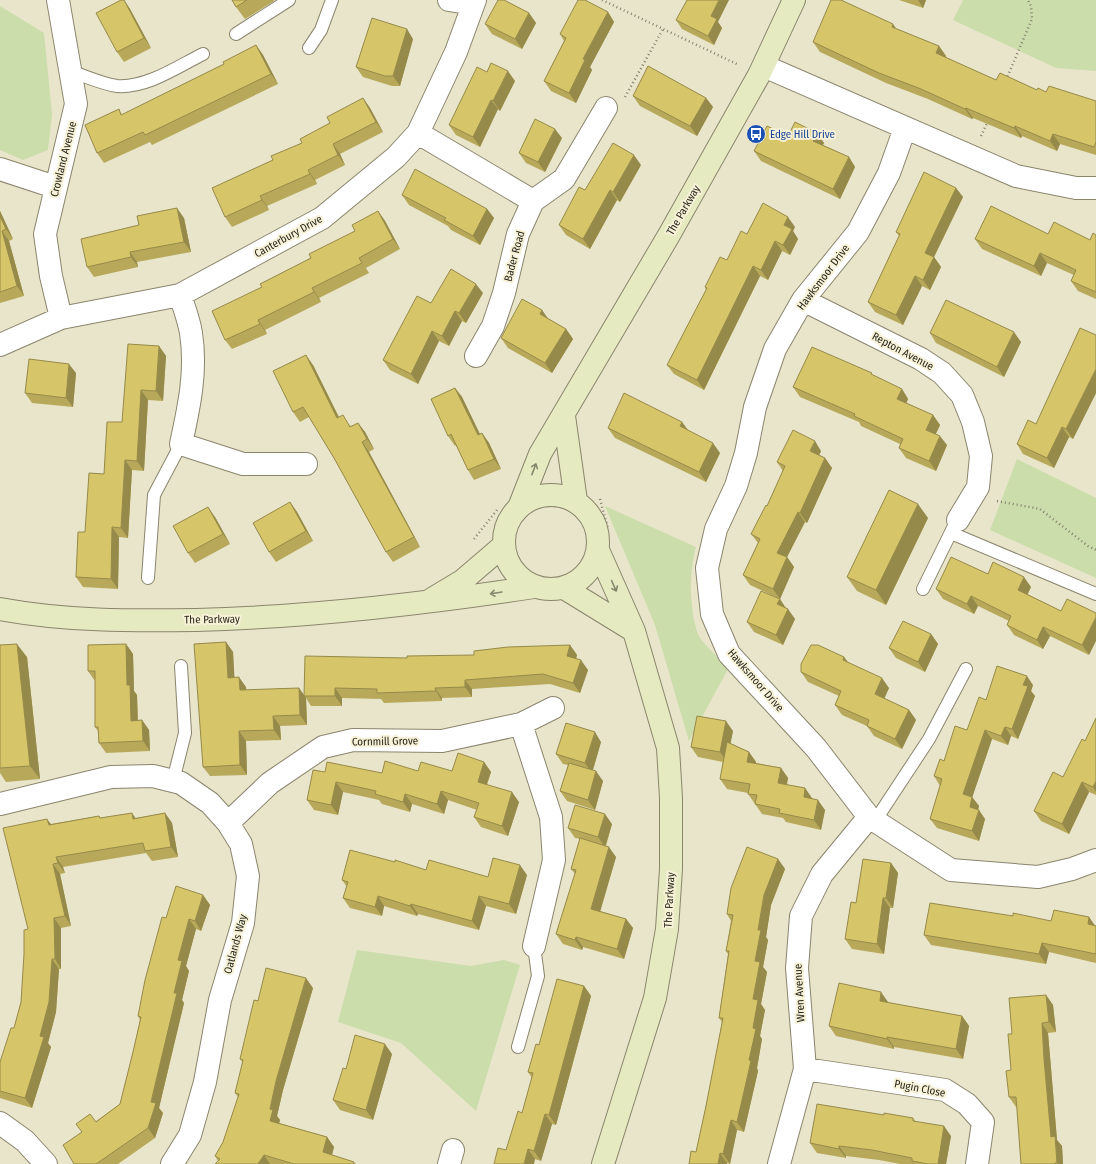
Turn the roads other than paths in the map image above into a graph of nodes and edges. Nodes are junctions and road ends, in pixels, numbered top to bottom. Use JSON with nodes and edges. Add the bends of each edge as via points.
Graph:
{"nodes":[{"id":1,"x":58,"y":0,"type":"edge"},
{"id":2,"x":289,"y":0,"type":"edge"},
{"id":3,"x":332,"y":0,"type":"edge"},
{"id":4,"x":449,"y":0,"type":"edge"},
{"id":5,"x":794,"y":0,"type":"edge"},
{"id":6,"x":474,"y":2,"type":"edge"},
{"id":7,"x":236,"y":34,"type":"dead end"},
{"id":8,"x":309,"y":48,"type":"dead end"},
{"id":9,"x":203,"y":54,"type":"dead end"},
{"id":10,"x":762,"y":70,"type":"junction"},
{"id":11,"x":70,"y":71,"type":"junction"},
{"id":12,"x":606,"y":108,"type":"road end"},
{"id":13,"x":906,"y":128,"type":"junction"},
{"id":14,"x":418,"y":133,"type":"junction"},
{"id":15,"x":0,"y":169,"type":"edge"},
{"id":16,"x":56,"y":187,"type":"junction"},
{"id":17,"x":1096,"y":188,"type":"edge"},
{"id":18,"x":533,"y":201,"type":"junction"},
{"id":19,"x":180,"y":295,"type":"junction"},
{"id":20,"x":803,"y":300,"type":"junction"},
{"id":21,"x":61,"y":318,"type":"junction"},
{"id":22,"x":0,"y":345,"type":"edge"},
{"id":23,"x":476,"y":356,"type":"dead end"},
{"id":24,"x":564,"y":416,"type":"junction"},
{"id":25,"x":182,"y":444,"type":"junction"},
{"id":26,"x":306,"y":464,"type":"dead end"},
{"id":27,"x":576,"y":501,"type":"junction"},
{"id":28,"x":511,"y":505,"type":"junction"},
{"id":29,"x":954,"y":527,"type":"junction"},
{"id":30,"x":604,"y":542,"type":"junction"},
{"id":31,"x":504,"y":545,"type":"junction"},
{"id":32,"x":148,"y":578,"type":"dead end"},
{"id":33,"x":534,"y":587,"type":"junction"},
{"id":34,"x":564,"y":588,"type":"junction"},
{"id":35,"x":923,"y":589,"type":"dead end"},
{"id":36,"x":1096,"y":594,"type":"edge"},
{"id":37,"x":424,"y":603,"type":"junction"},
{"id":38,"x":0,"y":609,"type":"edge"},
{"id":39,"x":634,"y":631,"type":"junction"},
{"id":40,"x":181,"y":666,"type":"dead end"},
{"id":41,"x":966,"y":669,"type":"dead end"},
{"id":42,"x":553,"y":708,"type":"dead end"},
{"id":43,"x":521,"y":724,"type":"junction"},
{"id":44,"x":173,"y":781,"type":"junction"},
{"id":45,"x":0,"y":804,"type":"edge"},
{"id":46,"x":872,"y":819,"type":"junction"},
{"id":47,"x":228,"y":823,"type":"junction"},
{"id":48,"x":1096,"y":860,"type":"edge"},
{"id":49,"x":534,"y":946,"type":"joint"},
{"id":50,"x":518,"y":1047,"type":"dead end"},
{"id":51,"x":805,"y":1069,"type":"junction"},
{"id":52,"x":0,"y":1123,"type":"edge"},
{"id":53,"x":46,"y":1164,"type":"edge"},
{"id":54,"x":172,"y":1164,"type":"edge"},
{"id":55,"x":603,"y":1164,"type":"edge"},
{"id":56,"x":779,"y":1164,"type":"edge"},
{"id":57,"x":977,"y":1164,"type":"edge"}],
"edges":[{"from":1,"to":11,"type":"street","name":"Crowland Avenue"},
{"from":2,"to":7,"type":"lane"},
{"from":3,"to":8,"type":"lane","via":[[321,30]]},
{"from":4,"to":6,"type":"street"},
{"from":5,"to":10,"type":"street","name":"The Parkway"},
{"from":6,"to":14,"type":"street","name":"Canterbury Drive","via":[[456,52]]},
{"from":9,"to":11,"type":"lane","via":[[146,82],[130,86],[115,86]]},
{"from":10,"to":13,"type":"street"},
{"from":10,"to":24,"type":"street","name":"The Parkway"},
{"from":11,"to":16,"type":"street","name":"Crowland Avenue","via":[[76,104]]},
{"from":12,"to":18,"type":"street","name":"Bader Road","via":[[564,178]]},
{"from":13,"to":17,"type":"street","via":[[1016,176],[1076,188]]},
{"from":13,"to":20,"type":"street","name":"Hawksmoor Drive","via":[[889,173],[858,232]]},
{"from":14,"to":18,"type":"street"},
{"from":14,"to":19,"type":"street","name":"Canterbury Drive","via":[[396,157],[322,218]]},
{"from":15,"to":16,"type":"street"},
{"from":16,"to":21,"type":"street","name":"Crowland Avenue","via":[[45,234]]},
{"from":18,"to":23,"type":"street","name":"Bader Road","via":[[518,234],[504,294],[493,326]]},
{"from":19,"to":21,"type":"street","name":"Canterbury Drive"},
{"from":19,"to":25,"type":"street","via":[[191,332],[194,354],[193,388]]},
{"from":20,"to":29,"type":"street","name":"Repton Avenue","via":[[921,359],[942,373],[962,395],[973,422],[981,456],[978,486]]},
{"from":20,"to":46,"type":"street","name":"Hawksmoor Drive","via":[[775,349],[755,407],[746,453],[736,486],[716,529],[707,568],[712,614],[729,654],[816,748]]},
{"from":21,"to":22,"type":"street","name":"Canterbury Drive"},
{"from":24,"to":27,"type":"street"},
{"from":28,"to":24,"type":"street","name":"The Parkway","one_way":true},
{"from":25,"to":26,"type":"street","via":[[243,464]]},
{"from":25,"to":32,"type":"lane","via":[[154,495]]},
{"from":27,"to":28,"type":"street","via":[[547,494]]},
{"from":27,"to":30,"type":"street","via":[[588,513],[597,528],[599,539]]},
{"from":28,"to":31,"type":"street","via":[[511,517],[505,530]]},
{"from":29,"to":35,"type":"lane"},
{"from":29,"to":36,"type":"lane"},
{"from":30,"to":34,"type":"street","via":[[586,574],[576,583]]},
{"from":30,"to":39,"type":"street","name":"The Parkway","one_way":true},
{"from":31,"to":33,"type":"street","via":[[508,563],[519,577]]},
{"from":31,"to":37,"type":"street","name":"The Parkway","via":[[462,580]]},
{"from":33,"to":34,"type":"street","via":[[549,590]]},
{"from":33,"to":37,"type":"street","name":"The Parkway","one_way":true},
{"from":34,"to":39,"type":"street"},
{"from":37,"to":38,"type":"street","name":"The Parkway","via":[[261,618],[125,621],[33,615]]},
{"from":39,"to":55,"type":"street","name":"The Parkway","via":[[668,748],[671,798],[667,929],[655,998]]},
{"from":40,"to":44,"type":"lane","via":[[185,733]]},
{"from":41,"to":46,"type":"lane","via":[[929,739]]},
{"from":42,"to":43,"type":"street","name":"Cornmill Grove"},
{"from":43,"to":47,"type":"street","name":"Cornmill Grove","via":[[442,741],[353,740],[323,747],[270,783]]},
{"from":43,"to":49,"type":"street","via":[[551,817],[554,860]]},
{"from":44,"to":45,"type":"street","name":"Oatlands Way","via":[[153,776],[111,777]]},
{"from":44,"to":47,"type":"street","name":"Oatlands Way","via":[[181,783],[210,803]]},
{"from":46,"to":48,"type":"street","name":"Hawksmoor Drive","via":[[951,870],[1038,877]]},
{"from":46,"to":51,"type":"street","name":"Wren Avenue","via":[[822,874],[801,916],[796,968]]},
{"from":47,"to":54,"type":"street","name":"Oatlands Way","via":[[241,844],[248,876],[243,924],[220,1000],[205,1082],[190,1135]]},
{"from":49,"to":50,"type":"lane","via":[[538,976]]},
{"from":51,"to":56,"type":"street","name":"Wren Avenue"},
{"from":51,"to":57,"type":"street","name":"Pugin Close","via":[[945,1090],[967,1104],[983,1122]]},
{"from":52,"to":53,"type":"street","via":[[25,1141]]}]}
